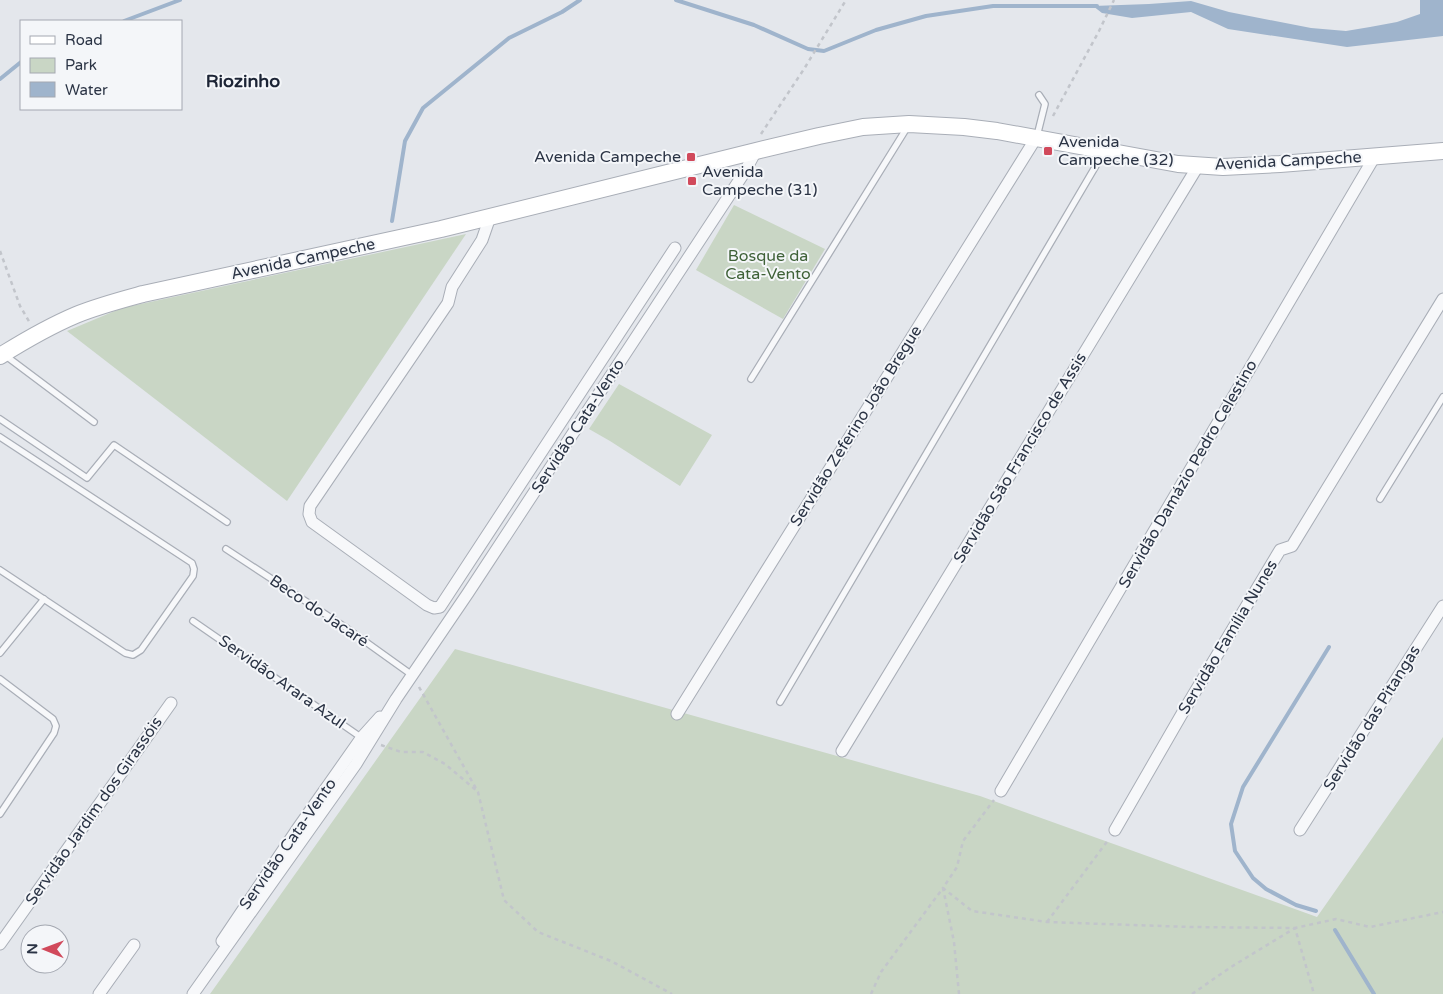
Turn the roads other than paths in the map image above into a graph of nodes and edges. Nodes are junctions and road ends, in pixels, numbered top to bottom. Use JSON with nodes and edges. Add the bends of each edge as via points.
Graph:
{"nodes":[{"id":1,"x":1039,"y":95,"type":"dead end"},
{"id":2,"x":909,"y":124,"type":"junction"},
{"id":3,"x":1038,"y":138,"type":"junction"},
{"id":4,"x":1105,"y":150,"type":"junction"},
{"id":5,"x":756,"y":151,"type":"junction"},
{"id":6,"x":1443,"y":152,"type":"edge"},
{"id":7,"x":1375,"y":156,"type":"junction"},
{"id":8,"x":1198,"y":166,"type":"junction"},
{"id":9,"x":490,"y":217,"type":"junction"},
{"id":10,"x":675,"y":248,"type":"dead end"},
{"id":11,"x":1443,"y":299,"type":"edge"},
{"id":12,"x":2,"y":355,"type":"edge"},
{"id":13,"x":751,"y":379,"type":"dead end"},
{"id":14,"x":1443,"y":397,"type":"edge"},
{"id":15,"x":0,"y":419,"type":"edge"},
{"id":16,"x":94,"y":422,"type":"dead end"},
{"id":17,"x":0,"y":437,"type":"edge"},
{"id":18,"x":517,"y":489,"type":"junction"},
{"id":19,"x":530,"y":498,"type":"junction"},
{"id":20,"x":1380,"y":499,"type":"dead end"},
{"id":21,"x":227,"y":522,"type":"dead end"},
{"id":22,"x":226,"y":549,"type":"dead end"},
{"id":23,"x":0,"y":570,"type":"edge"},
{"id":24,"x":44,"y":599,"type":"junction"},
{"id":25,"x":1443,"y":606,"type":"edge"},
{"id":26,"x":193,"y":621,"type":"dead end"},
{"id":27,"x":0,"y":653,"type":"edge"},
{"id":28,"x":412,"y":675,"type":"junction"},
{"id":29,"x":0,"y":680,"type":"edge"},
{"id":30,"x":780,"y":702,"type":"dead end"},
{"id":31,"x":171,"y":703,"type":"dead end"},
{"id":32,"x":677,"y":714,"type":"dead end"},
{"id":33,"x":366,"y":740,"type":"junction"},
{"id":34,"x":842,"y":751,"type":"dead end"},
{"id":35,"x":1001,"y":791,"type":"road end"},
{"id":36,"x":0,"y":814,"type":"edge"},
{"id":37,"x":1116,"y":830,"type":"road end"},
{"id":38,"x":1300,"y":830,"type":"dead end"},
{"id":39,"x":280,"y":863,"type":"junction"},
{"id":40,"x":0,"y":944,"type":"edge"},
{"id":41,"x":134,"y":945,"type":"dead end"},
{"id":42,"x":99,"y":994,"type":"edge"},
{"id":43,"x":188,"y":994,"type":"edge"},
{"id":44,"x":193,"y":994,"type":"edge"}],
"edges":[{"from":1,"to":3,"type":"lane","via":[[1045,104]]},
{"from":2,"to":3,"type":"main road","name":"Avenida Campeche","via":[[964,127]]},
{"from":2,"to":5,"type":"main road","name":"Avenida Campeche","via":[[844,130]]},
{"from":2,"to":13,"type":"lane"},
{"from":3,"to":4,"type":"main road","name":"Avenida Campeche"},
{"from":3,"to":32,"type":"street","name":"Servidão Zeferino João Bregue"},
{"from":4,"to":8,"type":"main road","name":"Avenida Campeche"},
{"from":4,"to":30,"type":"lane"},
{"from":5,"to":9,"type":"main road","name":"Avenida Campeche"},
{"from":5,"to":19,"type":"street","name":"Servidão Cata-Vento"},
{"from":6,"to":7,"type":"main road","name":"Avenida Campeche"},
{"from":7,"to":8,"type":"main road","name":"Avenida Campeche","via":[[1250,166]]},
{"from":7,"to":35,"type":"street","name":"Servidão Damázio Pedro Celestino"},
{"from":8,"to":34,"type":"street","name":"Servidão São Francisco de Assis"},
{"from":9,"to":12,"type":"main road","name":"Avenida Campeche","via":[[100,306],[77,314]]},
{"from":9,"to":18,"type":"street","via":[[482,240],[452,286],[448,303],[310,506],[309,514],[312,522],[434,608],[440,607]]},
{"from":10,"to":18,"type":"street"},
{"from":11,"to":37,"type":"street","name":"Servidão Família Nunes","via":[[1292,546],[1280,550]]},
{"from":12,"to":16,"type":"lane"},
{"from":14,"to":20,"type":"lane"},
{"from":15,"to":21,"type":"lane","via":[[87,478],[114,444]]},
{"from":17,"to":24,"type":"lane","via":[[192,563],[194,569],[193,576],[141,650],[134,655],[125,653]]},
{"from":18,"to":19,"type":"street"},
{"from":19,"to":28,"type":"street","name":"Servidão Cata-Vento"},
{"from":22,"to":28,"type":"lane","name":"Beco do Jacaré"},
{"from":23,"to":24,"type":"lane"},
{"from":24,"to":27,"type":"lane"},
{"from":25,"to":38,"type":"street","name":"Servidão das Pitangas"},
{"from":26,"to":33,"type":"lane","name":"Servidão Arara Azul"},
{"from":28,"to":33,"type":"street","name":"Servidão Cata-Vento"},
{"from":29,"to":36,"type":"lane","via":[[53,719],[56,726]]},
{"from":31,"to":40,"type":"street","name":"Servidão Jardim dos Girassóis"},
{"from":33,"to":39,"type":"street","name":"Servidão Cata-Vento"},
{"from":39,"to":43,"type":"street","name":"Servidão Cata-Vento"},
{"from":39,"to":44,"type":"street","name":"Servidão Cata-Vento"},
{"from":41,"to":42,"type":"street"}]}
